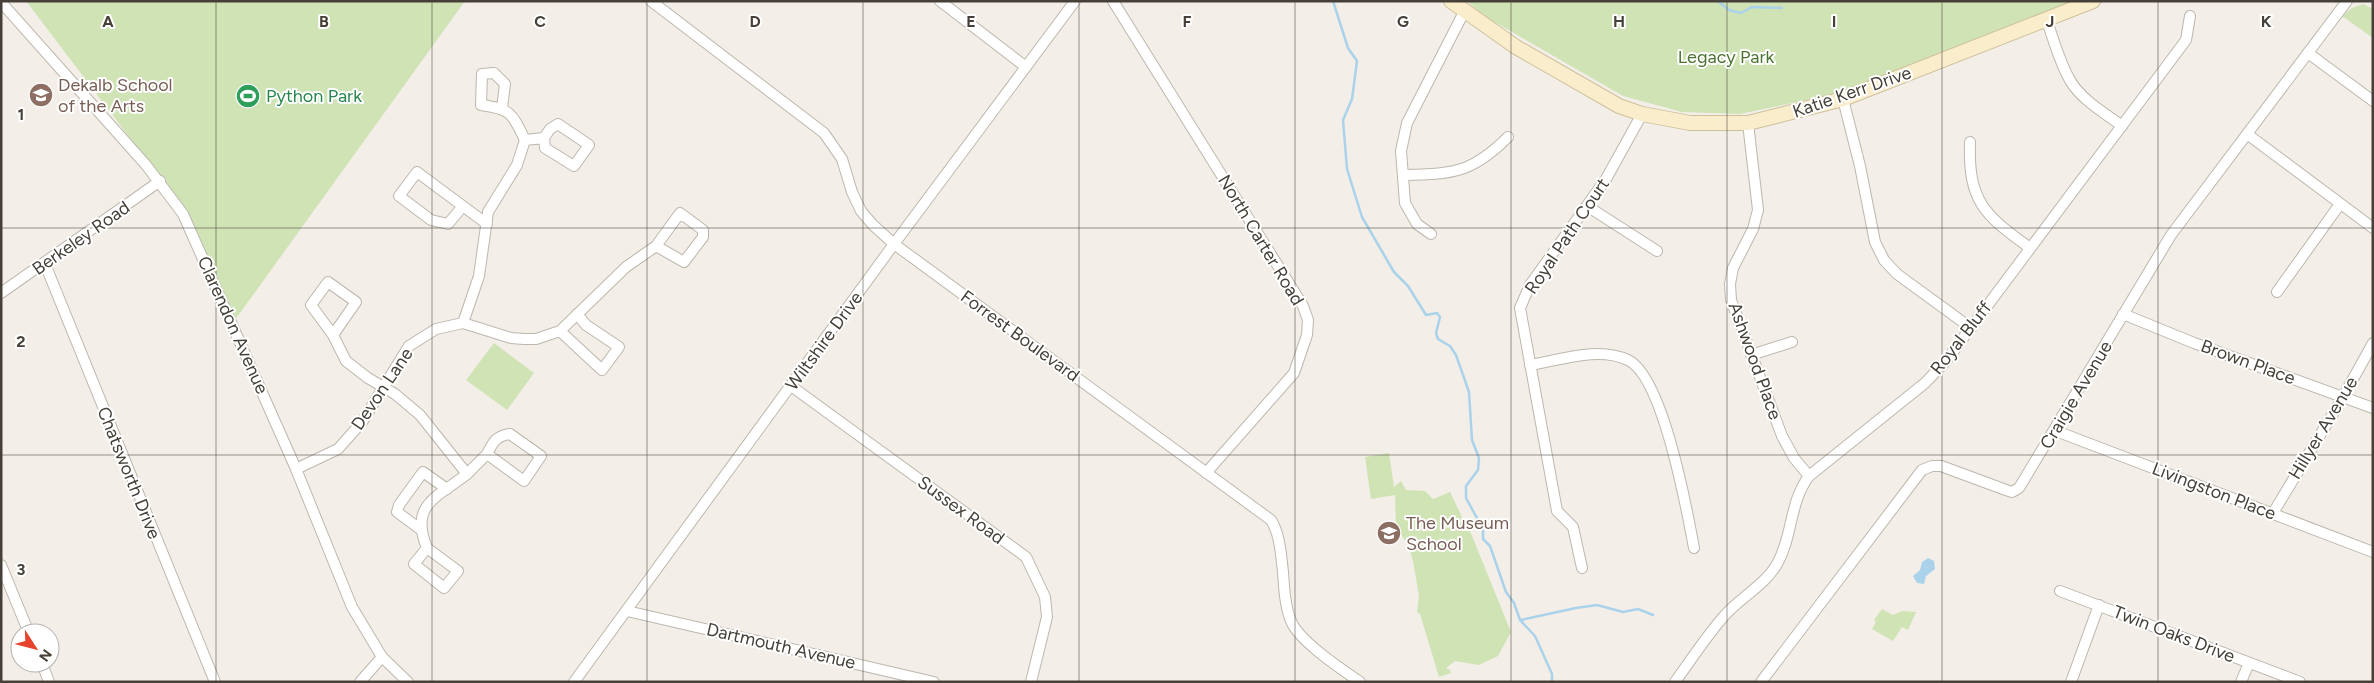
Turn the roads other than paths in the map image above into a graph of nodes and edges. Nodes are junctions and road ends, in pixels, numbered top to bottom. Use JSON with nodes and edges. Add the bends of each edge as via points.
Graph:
{"nodes":[{"id":1,"x":651,"y":1,"type":"edge"},
{"id":2,"x":940,"y":1,"type":"edge"},
{"id":3,"x":1075,"y":1,"type":"edge"},
{"id":4,"x":1114,"y":1,"type":"edge"},
{"id":5,"x":1451,"y":1,"type":"edge"},
{"id":6,"x":2094,"y":1,"type":"edge"},
{"id":7,"x":2347,"y":1,"type":"edge"},
{"id":8,"x":1,"y":2,"type":"edge"},
{"id":9,"x":1464,"y":12,"type":"junction"},
{"id":10,"x":2190,"y":16,"type":"dead end"},
{"id":11,"x":2047,"y":21,"type":"junction"},
{"id":12,"x":2308,"y":53,"type":"junction"},
{"id":13,"x":1026,"y":67,"type":"junction"},
{"id":14,"x":1843,"y":99,"type":"junction"},
{"id":15,"x":2373,"y":100,"type":"edge"},
{"id":16,"x":502,"y":108,"type":"dead end"},
{"id":17,"x":1642,"y":114,"type":"junction"},
{"id":18,"x":1748,"y":123,"type":"junction"},
{"id":19,"x":2122,"y":126,"type":"junction"},
{"id":20,"x":2247,"y":134,"type":"junction"},
{"id":21,"x":1508,"y":137,"type":"dead end"},
{"id":22,"x":544,"y":138,"type":"junction"},
{"id":23,"x":525,"y":140,"type":"junction"},
{"id":24,"x":1970,"y":142,"type":"dead end"},
{"id":25,"x":1403,"y":175,"type":"junction"},
{"id":26,"x":160,"y":181,"type":"junction"},
{"id":27,"x":2340,"y":204,"type":"junction"},
{"id":28,"x":463,"y":206,"type":"junction"},
{"id":29,"x":1587,"y":206,"type":"junction"},
{"id":30,"x":487,"y":224,"type":"junction"},
{"id":31,"x":2373,"y":228,"type":"edge"},
{"id":32,"x":1430,"y":234,"type":"dead end"},
{"id":33,"x":894,"y":244,"type":"junction"},
{"id":34,"x":656,"y":246,"type":"junction"},
{"id":35,"x":2030,"y":248,"type":"junction"},
{"id":36,"x":1656,"y":251,"type":"dead end"},
{"id":37,"x":45,"y":264,"type":"junction"},
{"id":38,"x":2277,"y":292,"type":"dead end"},
{"id":39,"x":1,"y":293,"type":"edge"},
{"id":40,"x":577,"y":314,"type":"junction"},
{"id":41,"x":2123,"y":314,"type":"junction"},
{"id":42,"x":463,"y":323,"type":"junction"},
{"id":43,"x":1971,"y":328,"type":"junction"},
{"id":44,"x":560,"y":331,"type":"junction"},
{"id":45,"x":332,"y":335,"type":"junction"},
{"id":46,"x":1792,"y":342,"type":"dead end"},
{"id":47,"x":2373,"y":343,"type":"edge"},
{"id":48,"x":1752,"y":355,"type":"junction"},
{"id":49,"x":1530,"y":365,"type":"junction"},
{"id":50,"x":791,"y":386,"type":"junction"},
{"id":51,"x":382,"y":387,"type":"junction"},
{"id":52,"x":2343,"y":397,"type":"junction"},
{"id":53,"x":2373,"y":408,"type":"edge"},
{"id":54,"x":2056,"y":430,"type":"junction"},
{"id":55,"x":487,"y":454,"type":"junction"},
{"id":56,"x":296,"y":469,"type":"junction"},
{"id":57,"x":1206,"y":473,"type":"junction"},
{"id":58,"x":467,"y":474,"type":"junction"},
{"id":59,"x":1809,"y":476,"type":"junction"},
{"id":60,"x":447,"y":489,"type":"junction"},
{"id":61,"x":2273,"y":513,"type":"junction"},
{"id":62,"x":420,"y":529,"type":"junction"},
{"id":63,"x":427,"y":548,"type":"dead end"},
{"id":64,"x":1694,"y":548,"type":"dead end"},
{"id":65,"x":2373,"y":552,"type":"edge"},
{"id":66,"x":1,"y":565,"type":"edge"},
{"id":67,"x":1582,"y":568,"type":"dead end"},
{"id":68,"x":2060,"y":591,"type":"dead end"},
{"id":69,"x":2099,"y":605,"type":"junction"},
{"id":70,"x":627,"y":612,"type":"junction"},
{"id":71,"x":25,"y":623,"type":"edge"},
{"id":72,"x":382,"y":657,"type":"junction"},
{"id":73,"x":2248,"y":662,"type":"junction"},
{"id":74,"x":215,"y":682,"type":"edge"},
{"id":75,"x":360,"y":682,"type":"edge"},
{"id":76,"x":408,"y":682,"type":"edge"},
{"id":77,"x":574,"y":682,"type":"edge"},
{"id":78,"x":934,"y":682,"type":"edge"},
{"id":79,"x":1032,"y":682,"type":"edge"},
{"id":80,"x":1360,"y":682,"type":"edge"},
{"id":81,"x":1675,"y":682,"type":"edge"},
{"id":82,"x":1761,"y":682,"type":"edge"},
{"id":83,"x":2071,"y":682,"type":"edge"},
{"id":84,"x":2241,"y":682,"type":"edge"},
{"id":85,"x":2300,"y":682,"type":"edge"}],
"edges":[{"from":1,"to":33,"type":"street","name":"Forrest Boulevard","via":[[824,133],[842,159],[861,211]]},
{"from":2,"to":13,"type":"street"},
{"from":3,"to":13,"type":"street","name":"Wiltshire Drive"},
{"from":4,"to":57,"type":"street","name":"North Carter Road","via":[[1303,306],[1308,320],[1307,335],[1294,373]]},
{"from":5,"to":9,"type":"street","name":"Katie Kerr Drive"},
{"from":6,"to":11,"type":"street","name":"Katie Kerr Drive"},
{"from":7,"to":12,"type":"street","name":"Craigie Avenue"},
{"from":8,"to":26,"type":"street","name":"Clarendon Avenue"},
{"from":9,"to":17,"type":"street","name":"Katie Kerr Drive","via":[[1551,67],[1620,106]]},
{"from":9,"to":25,"type":"street","via":[[1407,123],[1401,151]]},
{"from":10,"to":19,"type":"street","name":"Royal Bluff","via":[[2186,40]]},
{"from":11,"to":14,"type":"street","name":"Katie Kerr Drive"},
{"from":11,"to":19,"type":"street","via":[[2072,83],[2084,97]]},
{"from":12,"to":15,"type":"street"},
{"from":12,"to":20,"type":"street","name":"Craigie Avenue"},
{"from":13,"to":33,"type":"street","name":"Wiltshire Drive"},
{"from":14,"to":18,"type":"street","name":"Katie Kerr Drive"},
{"from":14,"to":43,"type":"street","via":[[1875,242],[1884,260],[1897,274]]},
{"from":16,"to":23,"type":"street","via":[[516,120]]},
{"from":17,"to":18,"type":"street","name":"Katie Kerr Drive","via":[[1690,123]]},
{"from":17,"to":29,"type":"street","name":"Royal Path Court"},
{"from":18,"to":48,"type":"street","name":"Ashwood Place","via":[[1758,210],[1753,229],[1733,268],[1730,284],[1732,300]]},
{"from":19,"to":35,"type":"street","name":"Royal Bluff"},
{"from":20,"to":27,"type":"street"},
{"from":20,"to":41,"type":"street","name":"Craigie Avenue","via":[[2171,236]]},
{"from":21,"to":25,"type":"street","via":[[1490,155],[1467,169],[1444,174]]},
{"from":22,"to":22,"type":"street","via":[[558,124],[589,145],[574,166],[545,148]]},
{"from":22,"to":23,"type":"street"},
{"from":23,"to":30,"type":"street","via":[[517,165],[488,212]]},
{"from":24,"to":35,"type":"street","via":[[1969,170],[1975,193],[1988,214]]},
{"from":25,"to":32,"type":"street","via":[[1405,203],[1417,224]]},
{"from":26,"to":37,"type":"street","name":"Berkeley Road"},
{"from":26,"to":56,"type":"street","name":"Clarendon Avenue","via":[[183,214],[201,251]]},
{"from":27,"to":31,"type":"street"},
{"from":27,"to":38,"type":"street"},
{"from":28,"to":28,"type":"street","via":[[417,172],[399,196],[431,220],[448,224]]},
{"from":28,"to":30,"type":"street"},
{"from":29,"to":36,"type":"street"},
{"from":29,"to":49,"type":"street","name":"Royal Path Court","via":[[1530,285],[1520,308]]},
{"from":30,"to":42,"type":"street","via":[[480,276]]},
{"from":33,"to":50,"type":"street","name":"Wiltshire Drive"},
{"from":33,"to":57,"type":"street","name":"Forrest Boulevard"},
{"from":34,"to":34,"type":"street","name":"Devon Lane","via":[[680,213],[703,230],[703,237],[684,262]]},
{"from":34,"to":40,"type":"street","name":"Devon Lane","via":[[626,267]]},
{"from":35,"to":43,"type":"street","name":"Royal Bluff"},
{"from":37,"to":39,"type":"street","name":"Berkeley Road"},
{"from":37,"to":74,"type":"street","name":"Chatsworth Drive"},
{"from":40,"to":44,"type":"street","name":"Devon Lane"},
{"from":40,"to":44,"type":"street","via":[[586,325],[619,347],[602,370]]},
{"from":41,"to":52,"type":"street","name":"Brown Place"},
{"from":41,"to":54,"type":"street","name":"Craigie Avenue"},
{"from":42,"to":44,"type":"street","name":"Devon Lane","via":[[511,338],[536,339]]},
{"from":42,"to":51,"type":"street","name":"Devon Lane","via":[[436,329],[409,346]]},
{"from":43,"to":59,"type":"street","name":"Royal Bluff","via":[[1925,383]]},
{"from":45,"to":45,"type":"street","via":[[311,305],[328,282],[356,302]]},
{"from":45,"to":51,"type":"street","via":[[346,361]]},
{"from":46,"to":48,"type":"street"},
{"from":47,"to":52,"type":"street","name":"Hillyer Avenue"},
{"from":48,"to":59,"type":"street","name":"Ashwood Place","via":[[1782,436]]},
{"from":49,"to":64,"type":"street","via":[[1604,354],[1629,361],[1642,372],[1676,456]]},
{"from":49,"to":67,"type":"street","name":"Royal Path Court","via":[[1557,512],[1573,527]]},
{"from":50,"to":70,"type":"street","name":"Wiltshire Drive"},
{"from":50,"to":79,"type":"street","name":"Sussex Road","via":[[1026,557],[1045,597],[1047,617]]},
{"from":51,"to":56,"type":"street","name":"Devon Lane","via":[[362,422],[338,449]]},
{"from":51,"to":58,"type":"street","via":[[420,415]]},
{"from":52,"to":53,"type":"street","name":"Brown Place"},
{"from":52,"to":61,"type":"street","name":"Hillyer Avenue"},
{"from":54,"to":61,"type":"street","name":"Livingston Place"},
{"from":54,"to":82,"type":"street","name":"Craigie Avenue","via":[[2019,488],[2012,492],[1941,466],[1922,470]]},
{"from":55,"to":55,"type":"street","via":[[524,481],[541,456],[510,434],[494,440]]},
{"from":55,"to":58,"type":"street"},
{"from":56,"to":72,"type":"street","name":"Clarendon Avenue","via":[[352,607]]},
{"from":57,"to":80,"type":"street","name":"Forrest Boulevard","via":[[1271,520],[1276,527],[1284,590],[1292,622],[1302,638]]},
{"from":58,"to":60,"type":"street"},
{"from":59,"to":81,"type":"street","name":"Royal Bluff","via":[[1800,487],[1794,503],[1786,545],[1776,566],[1726,614]]},
{"from":60,"to":62,"type":"street","via":[[428,503]]},
{"from":60,"to":62,"type":"street","via":[[424,472],[399,505],[397,512]]},
{"from":61,"to":65,"type":"street","name":"Livingston Place"},
{"from":62,"to":63,"type":"street"},
{"from":66,"to":71,"type":"street"},
{"from":68,"to":69,"type":"street","name":"Twin Oaks Drive"},
{"from":69,"to":73,"type":"street","name":"Twin Oaks Drive"},
{"from":69,"to":83,"type":"street","name":"Twin Oaks Drive"},
{"from":70,"to":77,"type":"street","name":"Wiltshire Drive"},
{"from":70,"to":78,"type":"street","name":"Dartmouth Avenue"},
{"from":72,"to":75,"type":"street"},
{"from":72,"to":76,"type":"street","name":"Clarendon Avenue"},
{"from":73,"to":84,"type":"street","name":"Twin Oaks Drive"},
{"from":73,"to":85,"type":"street","name":"Twin Oaks Drive"}]}
